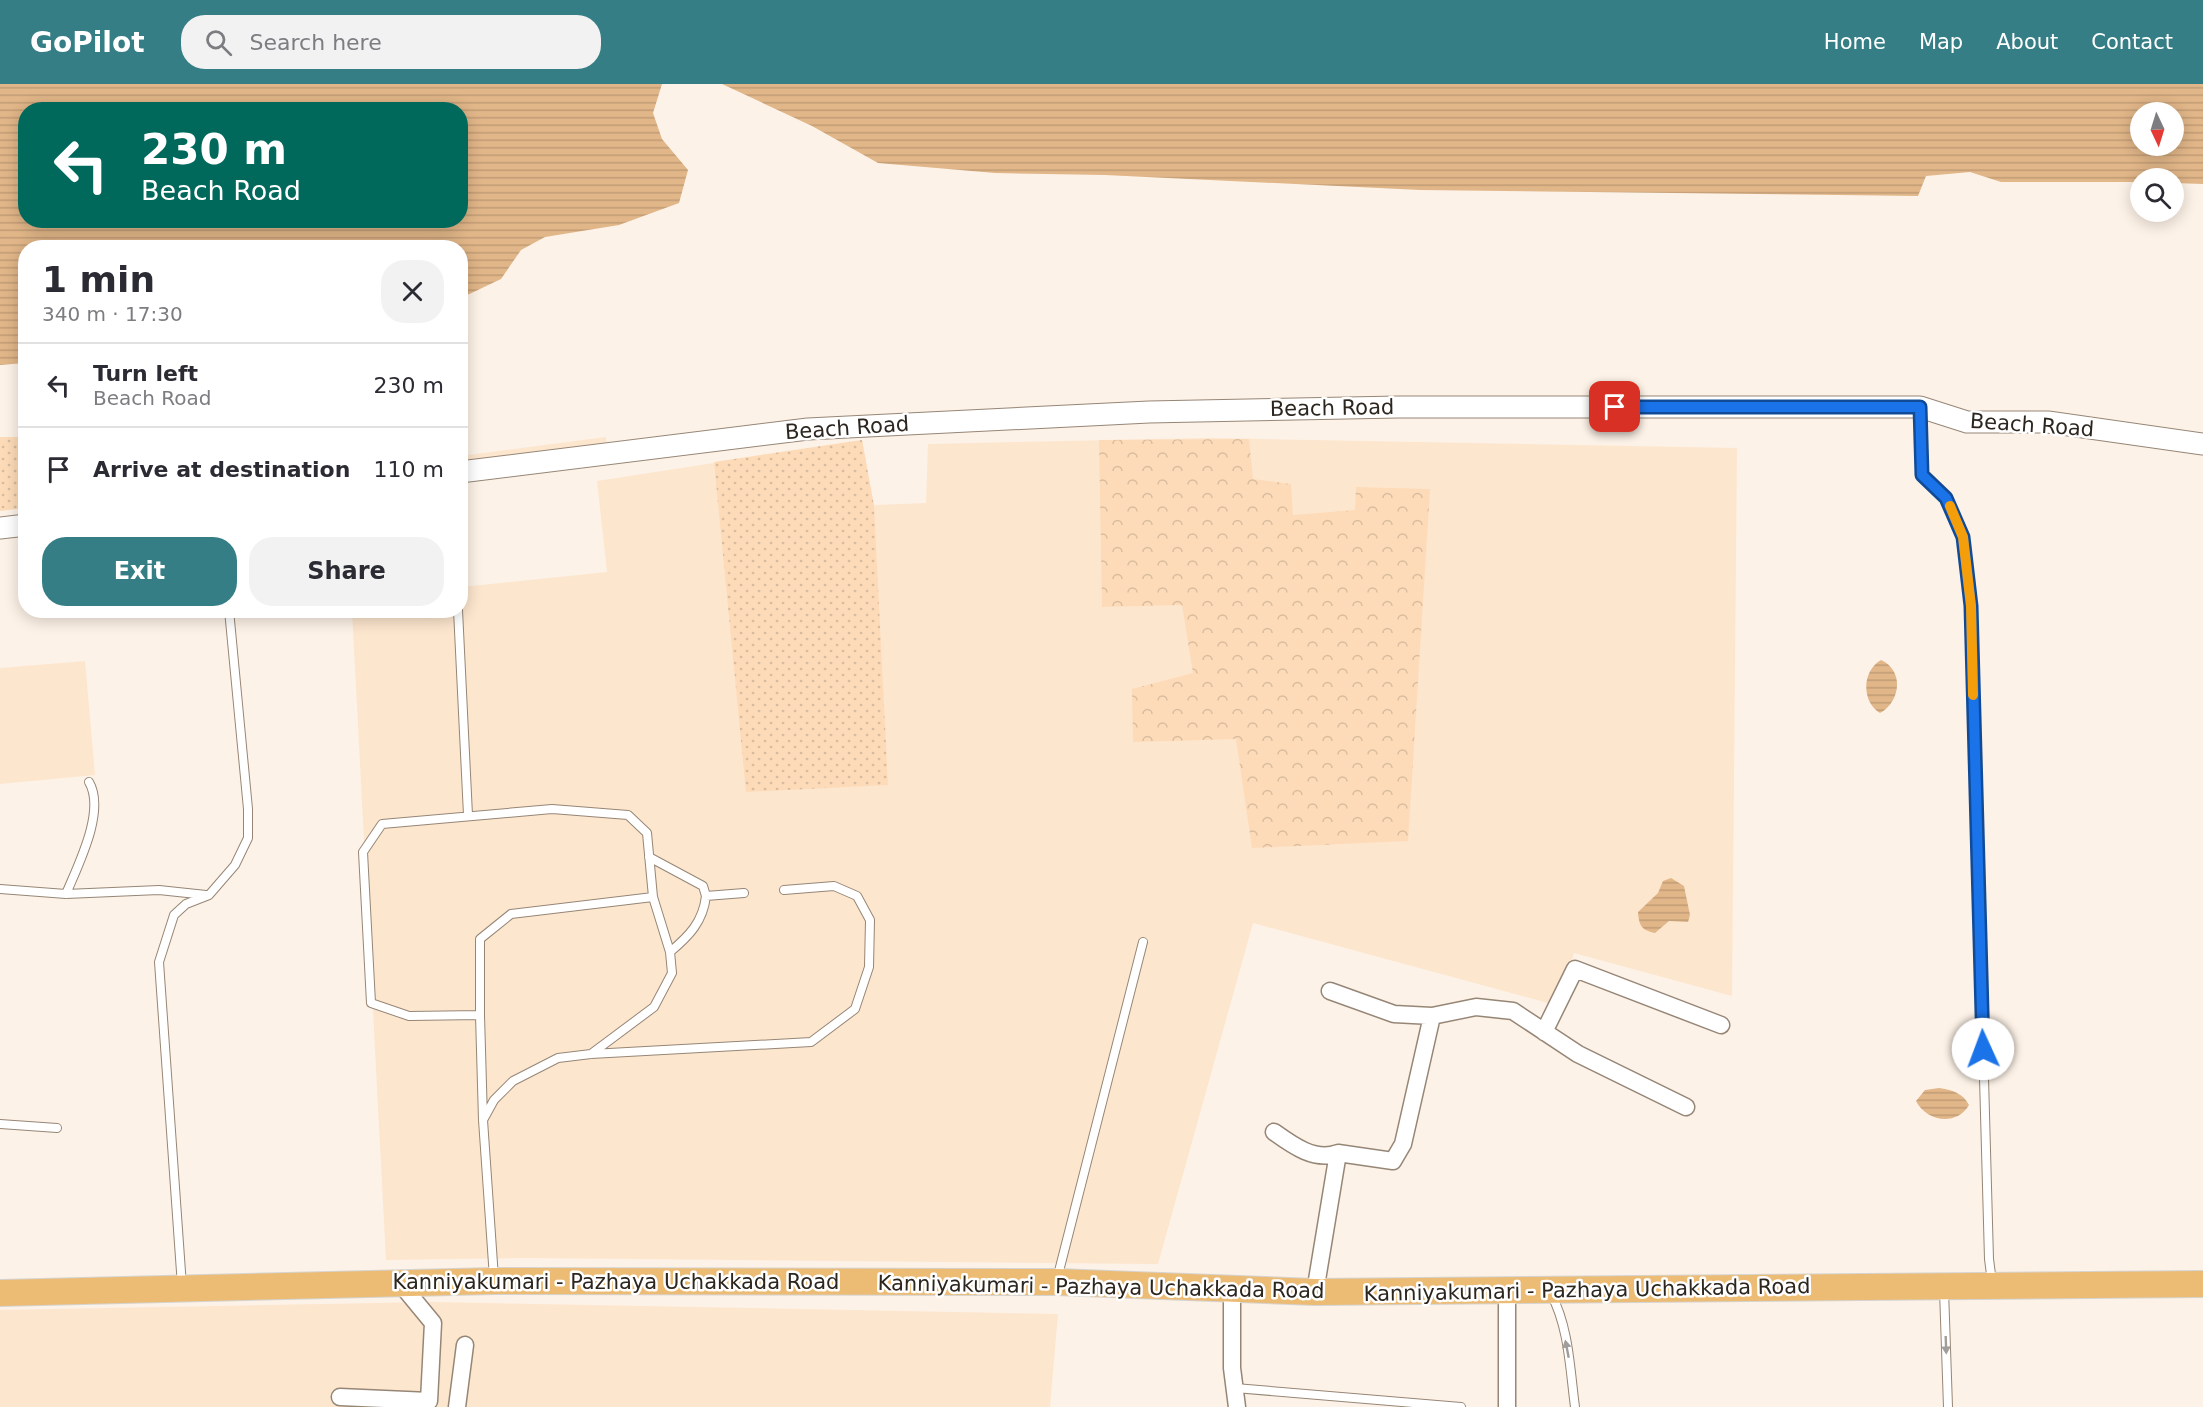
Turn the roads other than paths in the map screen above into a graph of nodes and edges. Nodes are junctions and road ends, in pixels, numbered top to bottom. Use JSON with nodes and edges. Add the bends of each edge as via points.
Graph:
{"nodes":[{"id":1,"x":1920,"y":407,"type":"junction"},
{"id":2,"x":2203,"y":444,"type":"edge"},
{"id":3,"x":468,"y":471,"type":"edge"},
{"id":4,"x":18,"y":526,"type":"edge"},
{"id":5,"x":0,"y":528,"type":"edge"},
{"id":6,"x":230,"y":618,"type":"edge"},
{"id":7,"x":458,"y":618,"type":"edge"},
{"id":8,"x":89,"y":782,"type":"dead end"},
{"id":9,"x":468,"y":815,"type":"junction"},
{"id":10,"x":649,"y":857,"type":"junction"},
{"id":11,"x":0,"y":889,"type":"edge"},
{"id":12,"x":784,"y":890,"type":"dead end"},
{"id":13,"x":744,"y":893,"type":"dead end"},
{"id":14,"x":66,"y":894,"type":"junction"},
{"id":15,"x":209,"y":895,"type":"junction"},
{"id":16,"x":706,"y":896,"type":"junction"},
{"id":17,"x":653,"y":897,"type":"junction"},
{"id":18,"x":1143,"y":942,"type":"dead end"},
{"id":19,"x":670,"y":952,"type":"junction"},
{"id":20,"x":1330,"y":991,"type":"dead end"},
{"id":21,"x":480,"y":1015,"type":"junction"},
{"id":22,"x":1432,"y":1016,"type":"junction"},
{"id":23,"x":1721,"y":1025,"type":"dead end"},
{"id":24,"x":1544,"y":1032,"type":"junction"},
{"id":25,"x":591,"y":1054,"type":"junction"},
{"id":26,"x":1686,"y":1107,"type":"dead end"},
{"id":27,"x":483,"y":1120,"type":"junction"},
{"id":28,"x":0,"y":1124,"type":"edge"},
{"id":29,"x":57,"y":1128,"type":"dead end"},
{"id":30,"x":1274,"y":1132,"type":"dead end"},
{"id":31,"x":1338,"y":1153,"type":"junction"},
{"id":32,"x":494,"y":1281,"type":"junction"},
{"id":33,"x":1057,"y":1282,"type":"junction"},
{"id":34,"x":400,"y":1283,"type":"junction"},
{"id":35,"x":2203,"y":1284,"type":"edge"},
{"id":36,"x":1992,"y":1285,"type":"junction"},
{"id":37,"x":1944,"y":1286,"type":"junction"},
{"id":38,"x":183,"y":1290,"type":"junction"},
{"id":39,"x":1232,"y":1290,"type":"junction"},
{"id":40,"x":1549,"y":1290,"type":"junction"},
{"id":41,"x":1315,"y":1292,"type":"junction"},
{"id":42,"x":1507,"y":1292,"type":"junction"},
{"id":43,"x":0,"y":1293,"type":"edge"},
{"id":44,"x":465,"y":1345,"type":"dead end"},
{"id":45,"x":1235,"y":1388,"type":"junction"},
{"id":46,"x":340,"y":1397,"type":"dead end"},
{"id":47,"x":432,"y":1404,"type":"edge"},
{"id":48,"x":457,"y":1407,"type":"edge"},
{"id":49,"x":1237,"y":1407,"type":"edge"},
{"id":50,"x":1461,"y":1407,"type":"edge"},
{"id":51,"x":1507,"y":1407,"type":"edge"},
{"id":52,"x":1575,"y":1407,"type":"edge"},
{"id":53,"x":1948,"y":1407,"type":"edge"}],
"edges":[{"from":1,"to":2,"type":"street","name":"Beach Road","via":[[1966,422],[2048,422]]},
{"from":1,"to":3,"type":"street","name":"Beach Road","via":[[1398,406],[1138,412],[808,429]]},
{"from":1,"to":36,"type":"lane","via":[[1922,475],[1946,498],[1963,537],[1971,606]]},
{"from":4,"to":5,"type":"street"},
{"from":6,"to":15,"type":"lane","via":[[248,838],[235,865]]},
{"from":7,"to":9,"type":"lane"},
{"from":8,"to":14,"type":"lane","via":[[95,792],[92,828]]},
{"from":9,"to":10,"type":"lane","via":[[552,809],[628,814],[647,833]]},
{"from":9,"to":21,"type":"lane","via":[[382,824],[363,852],[371,1003],[409,1016]]},
{"from":10,"to":16,"type":"lane","via":[[703,886]]},
{"from":10,"to":17,"type":"lane"},
{"from":11,"to":14,"type":"lane"},
{"from":12,"to":25,"type":"lane","via":[[834,886],[857,896],[870,920],[869,967],[855,1009],[811,1042]]},
{"from":13,"to":16,"type":"lane"},
{"from":14,"to":15,"type":"lane","via":[[159,890]]},
{"from":15,"to":38,"type":"lane","via":[[186,904],[174,915],[159,962]]},
{"from":16,"to":19,"type":"lane","via":[[705,907],[691,934]]},
{"from":17,"to":19,"type":"lane"},
{"from":17,"to":21,"type":"lane","via":[[511,914],[480,939]]},
{"from":18,"to":33,"type":"lane"},
{"from":19,"to":25,"type":"lane","via":[[672,973],[654,1007]]},
{"from":20,"to":22,"type":"street","via":[[1394,1014]]},
{"from":21,"to":27,"type":"lane"},
{"from":22,"to":24,"type":"street","via":[[1476,1007],[1513,1011]]},
{"from":22,"to":31,"type":"street","via":[[1403,1144],[1393,1161]]},
{"from":23,"to":24,"type":"street","via":[[1575,969]]},
{"from":24,"to":26,"type":"street","via":[[1578,1054]]},
{"from":25,"to":27,"type":"lane","via":[[558,1058],[513,1081],[494,1100]]},
{"from":27,"to":32,"type":"lane"},
{"from":28,"to":29,"type":"lane"},
{"from":30,"to":31,"type":"street","via":[[1298,1149],[1330,1156]]},
{"from":31,"to":41,"type":"street"},
{"from":32,"to":33,"type":"main road","name":"Kanniyakumari - Pazhaya Uchakkada Road"},
{"from":32,"to":34,"type":"main road","name":"Kanniyakumari - Pazhaya Uchakkada Road"},
{"from":33,"to":39,"type":"main road","name":"Kanniyakumari - Pazhaya Uchakkada Road"},
{"from":34,"to":38,"type":"main road","name":"Kanniyakumari - Pazhaya Uchakkada Road"},
{"from":34,"to":47,"type":"street","via":[[433,1323]]},
{"from":35,"to":36,"type":"main road","name":"Kanniyakumari - Pazhaya Uchakkada Road"},
{"from":36,"to":37,"type":"main road","name":"Kanniyakumari - Pazhaya Uchakkada Road"},
{"from":37,"to":40,"type":"main road","name":"Kanniyakumari - Pazhaya Uchakkada Road"},
{"from":37,"to":53,"type":"lane","one_way":true},
{"from":38,"to":43,"type":"main road","name":"Kanniyakumari - Pazhaya Uchakkada Road"},
{"from":39,"to":41,"type":"main road","name":"Kanniyakumari - Pazhaya Uchakkada Road"},
{"from":39,"to":45,"type":"street"},
{"from":40,"to":42,"type":"main road","name":"Kanniyakumari - Pazhaya Uchakkada Road"},
{"from":52,"to":40,"type":"lane","one_way":true,"via":[[1558,1306]]},
{"from":41,"to":42,"type":"main road","name":"Kanniyakumari - Pazhaya Uchakkada Road"},
{"from":42,"to":51,"type":"street"},
{"from":44,"to":48,"type":"street"},
{"from":45,"to":49,"type":"street"},
{"from":45,"to":50,"type":"lane"},
{"from":46,"to":47,"type":"street"}]}
